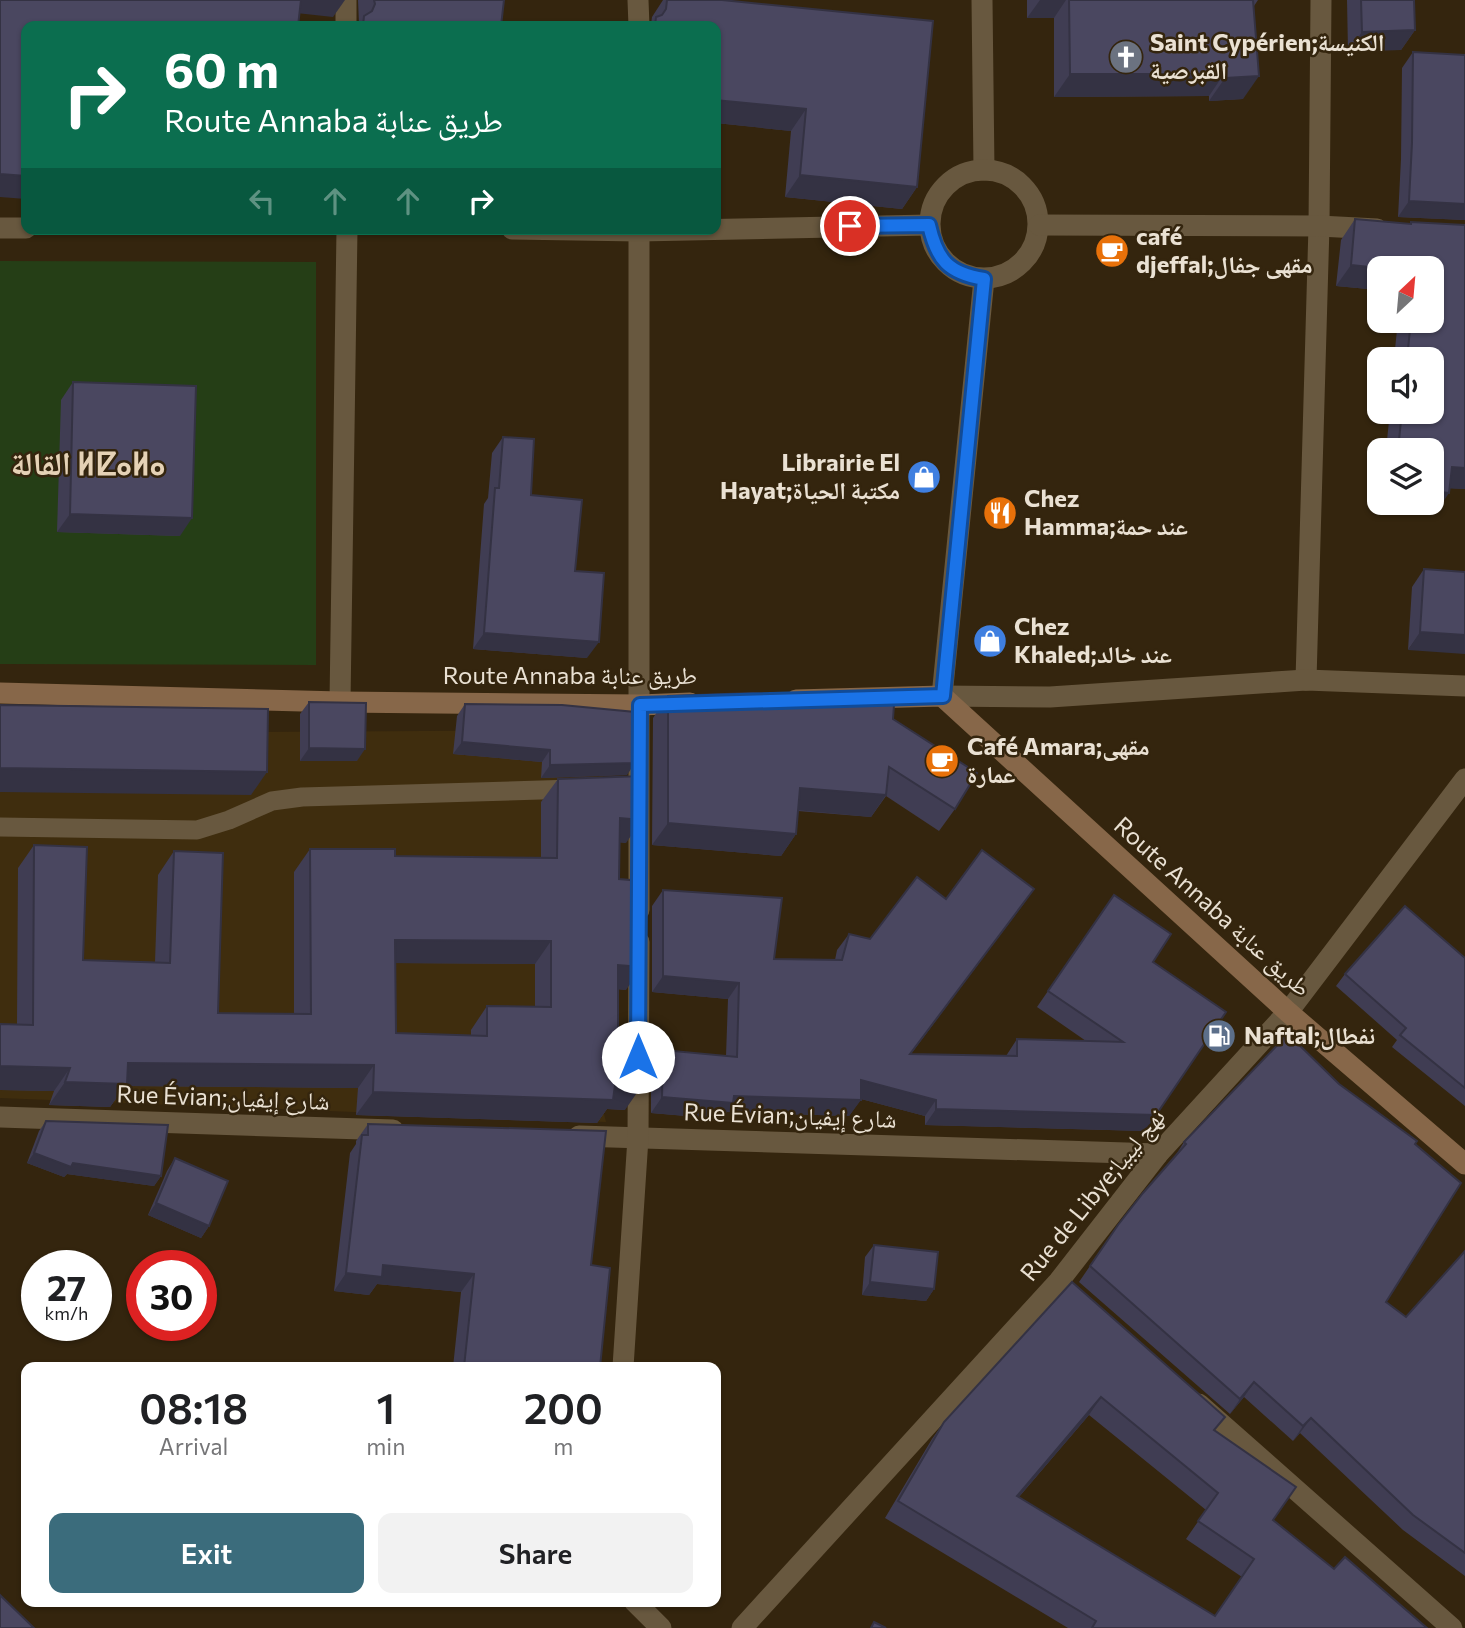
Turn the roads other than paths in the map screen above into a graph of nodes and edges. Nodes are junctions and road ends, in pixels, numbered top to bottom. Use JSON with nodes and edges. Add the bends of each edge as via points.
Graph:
{"nodes":[{"id":1,"x":346,"y":0,"type":"edge"},
{"id":2,"x":638,"y":0,"type":"edge"},
{"id":3,"x":982,"y":0,"type":"edge"},
{"id":4,"x":1321,"y":0,"type":"edge"},
{"id":5,"x":346,"y":21,"type":"edge"},
{"id":6,"x":639,"y":21,"type":"edge"},
{"id":7,"x":984,"y":170,"type":"junction"},
{"id":8,"x":929,"y":225,"type":"junction"},
{"id":9,"x":1039,"y":225,"type":"junction"},
{"id":10,"x":1320,"y":226,"type":"junction"},
{"id":11,"x":0,"y":228,"type":"edge"},
{"id":12,"x":21,"y":228,"type":"edge"},
{"id":13,"x":721,"y":229,"type":"edge"},
{"id":14,"x":1399,"y":230,"type":"edge"},
{"id":15,"x":347,"y":235,"type":"edge"},
{"id":16,"x":639,"y":235,"type":"edge"},
{"id":17,"x":984,"y":279,"type":"junction"},
{"id":18,"x":1306,"y":680,"type":"junction"},
{"id":19,"x":1465,"y":686,"type":"edge"},
{"id":20,"x":0,"y":693,"type":"edge"},
{"id":21,"x":943,"y":696,"type":"junction"},
{"id":22,"x":778,"y":701,"type":"edge"},
{"id":23,"x":340,"y":702,"type":"junction"},
{"id":24,"x":709,"y":703,"type":"edge"},
{"id":25,"x":640,"y":705,"type":"junction"},
{"id":26,"x":1465,"y":779,"type":"edge"},
{"id":27,"x":586,"y":789,"type":"edge"},
{"id":28,"x":0,"y":827,"type":"edge"},
{"id":29,"x":1288,"y":1012,"type":"junction"},
{"id":30,"x":0,"y":1117,"type":"edge"},
{"id":31,"x":416,"y":1131,"type":"edge"},
{"id":32,"x":555,"y":1135,"type":"edge"},
{"id":33,"x":638,"y":1138,"type":"junction"},
{"id":34,"x":1158,"y":1154,"type":"junction"},
{"id":35,"x":1465,"y":1164,"type":"edge"},
{"id":36,"x":624,"y":1362,"type":"edge"},
{"id":37,"x":1183,"y":1390,"type":"edge"},
{"id":38,"x":640,"y":1607,"type":"edge"},
{"id":39,"x":661,"y":1628,"type":"edge"},
{"id":40,"x":741,"y":1628,"type":"edge"},
{"id":41,"x":1452,"y":1628,"type":"edge"}],
"edges":[{"from":1,"to":5,"type":"street"},
{"from":2,"to":6,"type":"street"},
{"from":3,"to":7,"type":"street"},
{"from":4,"to":10,"type":"street"},
{"from":7,"to":8,"type":"street","via":[[952,180],[932,207]]},
{"from":7,"to":9,"type":"street","via":[[1001,172],[1029,193]]},
{"from":8,"to":13,"type":"street"},
{"from":8,"to":17,"type":"street","via":[[940,257],[952,269]]},
{"from":9,"to":10,"type":"street"},
{"from":9,"to":17,"type":"street","via":[[1037,242],[1017,269]]},
{"from":10,"to":14,"type":"street"},
{"from":10,"to":18,"type":"street"},
{"from":11,"to":12,"type":"street"},
{"from":15,"to":23,"type":"street"},
{"from":16,"to":25,"type":"street"},
{"from":17,"to":21,"type":"street"},
{"from":18,"to":19,"type":"street"},
{"from":18,"to":21,"type":"street","via":[[1051,697]]},
{"from":20,"to":23,"type":"main road","name":"Route Annaba طريق عنابة"},
{"from":21,"to":22,"type":"main road"},
{"from":21,"to":29,"type":"main road","name":"Route Annaba طريق عنابة"},
{"from":23,"to":25,"type":"main road","name":"Route Annaba طريق عنابة"},
{"from":24,"to":25,"type":"main road","name":"Route Annaba طريق عنابة"},
{"from":25,"to":33,"type":"street","via":[[633,787]]},
{"from":26,"to":29,"type":"street","name":"Rue de Libye;نهج ليبيا"},
{"from":27,"to":28,"type":"lane","via":[[302,797],[272,801],[197,830]]},
{"from":29,"to":34,"type":"street","name":"Rue de Libye;نهج ليبيا"},
{"from":29,"to":35,"type":"main road","name":"Route Annaba طريق عنابة"},
{"from":30,"to":31,"type":"street","name":"Rue Évian;شارع إيفيان"},
{"from":32,"to":33,"type":"street","name":"Rue Évian;شارع إيفيان"},
{"from":33,"to":34,"type":"street","name":"Rue Évian;شارع إيفيان"},
{"from":33,"to":36,"type":"street"},
{"from":34,"to":40,"type":"street","name":"Rue de Libye;نهج ليبيا","via":[[1065,1285]]},
{"from":37,"to":41,"type":"street"},
{"from":38,"to":39,"type":"street"}]}
